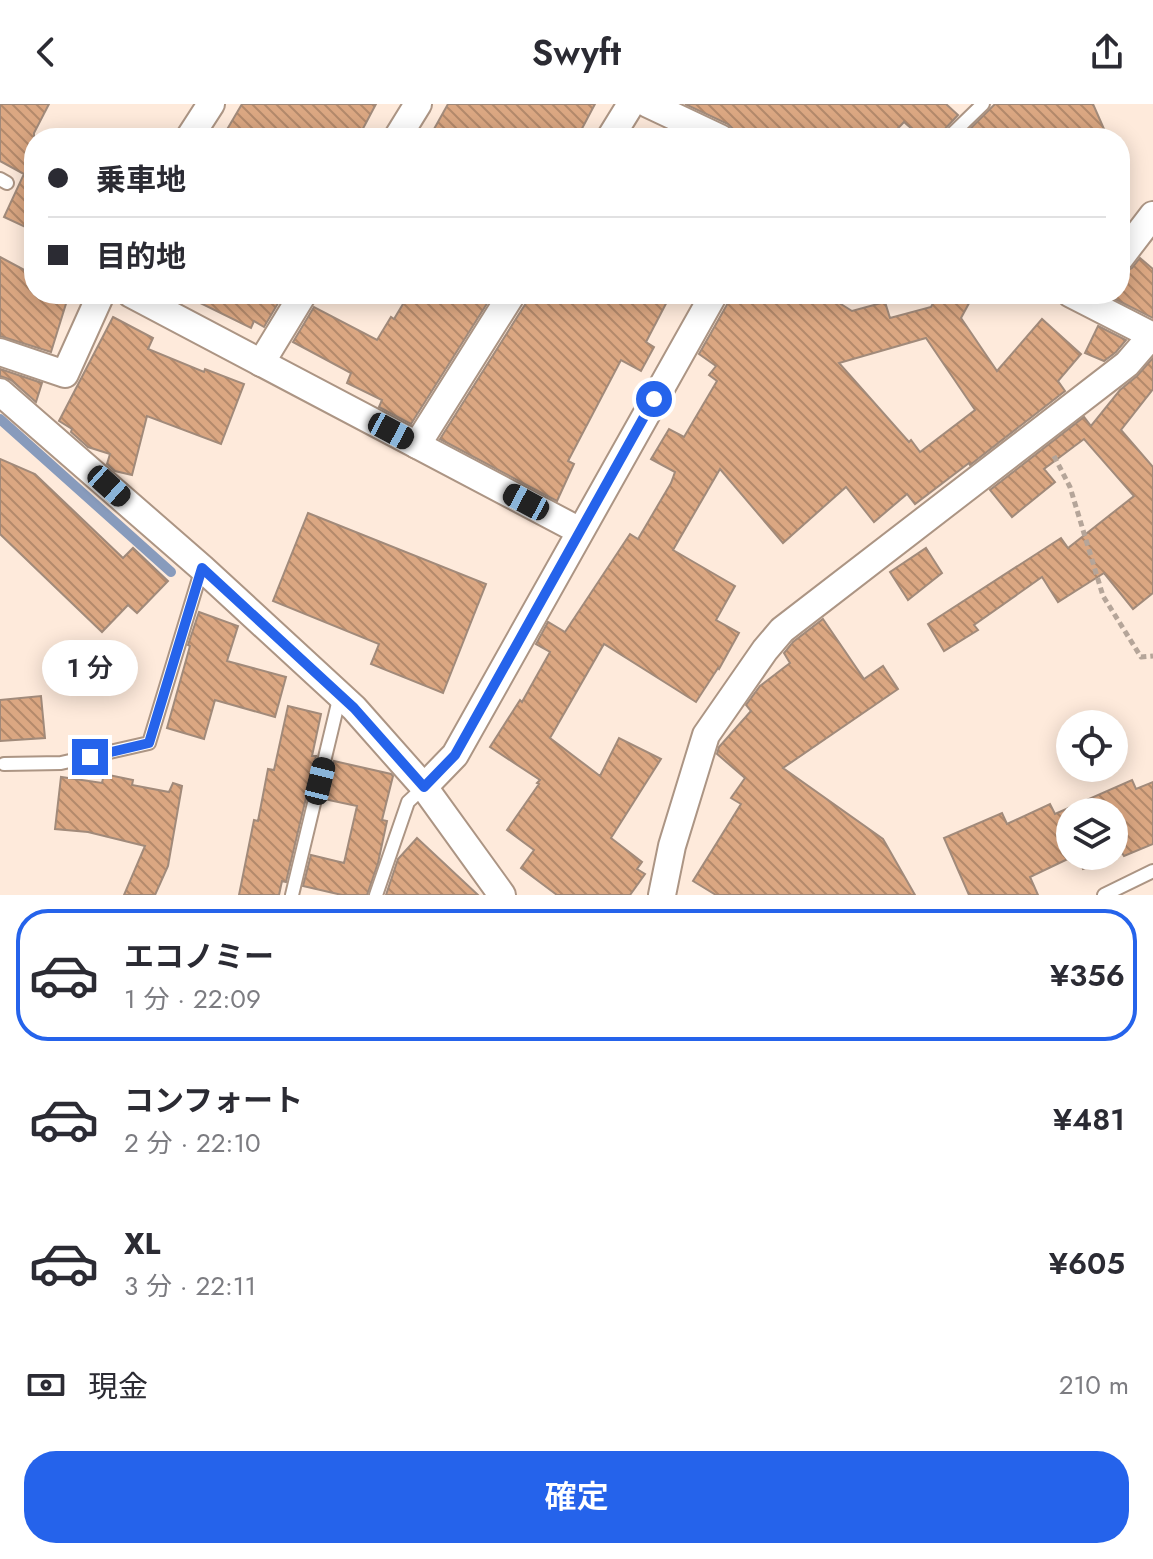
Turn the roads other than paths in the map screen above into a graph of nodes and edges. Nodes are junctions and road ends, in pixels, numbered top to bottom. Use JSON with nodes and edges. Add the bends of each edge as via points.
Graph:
{"nodes":[{"id":1,"x":211,"y":104,"type":"edge"},
{"id":2,"x":418,"y":104,"type":"edge"},
{"id":3,"x":631,"y":104,"type":"edge"},
{"id":4,"x":648,"y":104,"type":"edge"},
{"id":5,"x":983,"y":104,"type":"edge"},
{"id":6,"x":195,"y":128,"type":"edge"},
{"id":7,"x":403,"y":128,"type":"edge"},
{"id":8,"x":616,"y":128,"type":"edge"},
{"id":9,"x":699,"y":128,"type":"edge"},
{"id":10,"x":958,"y":128,"type":"edge"},
{"id":11,"x":1153,"y":215,"type":"edge"},
{"id":12,"x":1130,"y":245,"type":"edge"},
{"id":13,"x":96,"y":304,"type":"edge"},
{"id":14,"x":150,"y":304,"type":"edge"},
{"id":15,"x":297,"y":304,"type":"edge"},
{"id":16,"x":506,"y":304,"type":"edge"},
{"id":17,"x":708,"y":304,"type":"edge"},
{"id":18,"x":1098,"y":304,"type":"edge"},
{"id":19,"x":1152,"y":335,"type":"edge"},
{"id":20,"x":0,"y":352,"type":"edge"},
{"id":21,"x":261,"y":363,"type":"junction"},
{"id":22,"x":0,"y":392,"type":"edge"},
{"id":23,"x":417,"y":445,"type":"junction"},
{"id":24,"x":580,"y":531,"type":"junction"},
{"id":25,"x":202,"y":568,"type":"junction"},
{"id":26,"x":340,"y":695,"type":"junction"},
{"id":27,"x":4,"y":764,"type":"dead end"},
{"id":28,"x":424,"y":787,"type":"junction"},
{"id":29,"x":1153,"y":871,"type":"edge"},
{"id":30,"x":292,"y":895,"type":"edge"},
{"id":31,"x":376,"y":895,"type":"edge"},
{"id":32,"x":502,"y":895,"type":"edge"},
{"id":33,"x":662,"y":895,"type":"edge"},
{"id":34,"x":1104,"y":895,"type":"edge"}],
"edges":[{"from":1,"to":6,"type":"street"},
{"from":2,"to":7,"type":"street"},
{"from":3,"to":8,"type":"street"},
{"from":4,"to":9,"type":"street"},
{"from":5,"to":10,"type":"lane"},
{"from":11,"to":12,"type":"street"},
{"from":13,"to":20,"type":"street","via":[[65,374]]},
{"from":14,"to":21,"type":"street"},
{"from":15,"to":21,"type":"street"},
{"from":16,"to":23,"type":"street"},
{"from":17,"to":24,"type":"street"},
{"from":18,"to":19,"type":"street"},
{"from":19,"to":33,"type":"street","via":[[1127,364],[782,630],[706,735]]},
{"from":21,"to":23,"type":"street"},
{"from":22,"to":25,"type":"street"},
{"from":23,"to":24,"type":"street"},
{"from":24,"to":28,"type":"street","via":[[455,755]]},
{"from":25,"to":26,"type":"street"},
{"from":25,"to":27,"type":"lane","via":[[149,743],[61,763]]},
{"from":26,"to":28,"type":"street"},
{"from":26,"to":30,"type":"lane"},
{"from":28,"to":31,"type":"lane","via":[[408,802]]},
{"from":28,"to":32,"type":"street"},
{"from":29,"to":34,"type":"lane"}]}
